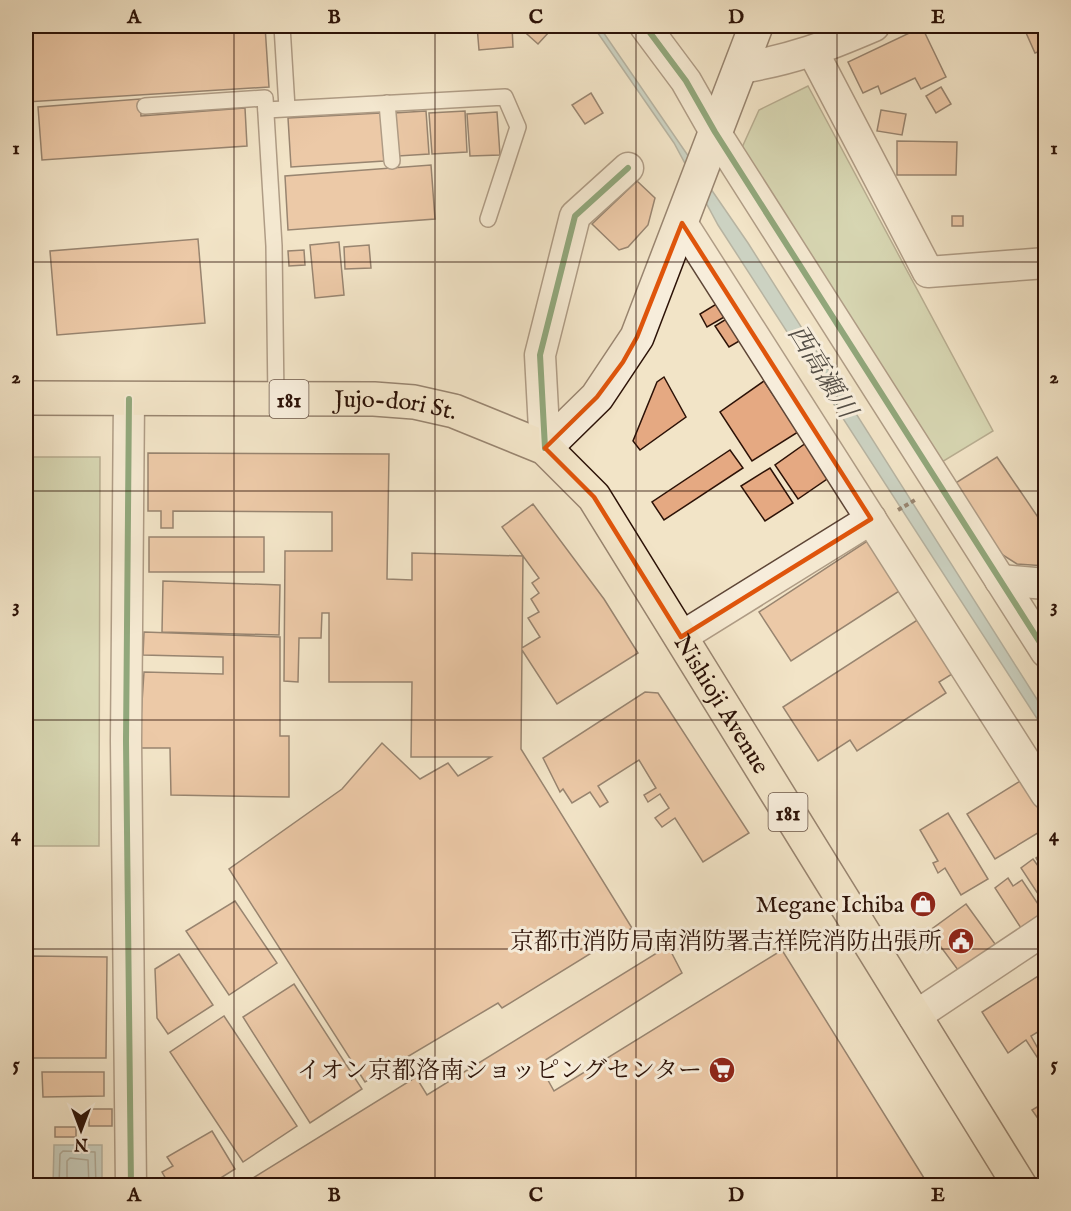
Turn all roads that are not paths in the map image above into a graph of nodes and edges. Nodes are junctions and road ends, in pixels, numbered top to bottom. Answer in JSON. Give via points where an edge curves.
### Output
{"nodes":[{"id":1,"x":282,"y":26,"type":"edge"},
{"id":2,"x":645,"y":26,"type":"edge"},
{"id":3,"x":756,"y":26,"type":"edge"},
{"id":4,"x":874,"y":26,"type":"edge"},
{"id":5,"x":813,"y":52,"type":"junction"},
{"id":6,"x":741,"y":68,"type":"junction"},
{"id":7,"x":387,"y":103,"type":"junction"},
{"id":8,"x":145,"y":106,"type":"dead end"},
{"id":9,"x":287,"y":108,"type":"junction"},
{"id":10,"x":266,"y":110,"type":"junction"},
{"id":11,"x":713,"y":139,"type":"junction"},
{"id":12,"x":392,"y":162,"type":"dead end"},
{"id":13,"x":628,"y":168,"type":"dead end"},
{"id":14,"x":683,"y":218,"type":"junction"},
{"id":15,"x":488,"y":219,"type":"dead end"},
{"id":16,"x":1046,"y":263,"type":"edge"},
{"id":17,"x":26,"y":398,"type":"edge"},
{"id":18,"x":129,"y":399,"type":"junction"},
{"id":19,"x":276,"y":399,"type":"junction"},
{"id":20,"x":545,"y":448,"type":"junction"},
{"id":21,"x":880,"y":517,"type":"junction"},
{"id":22,"x":1000,"y":580,"type":"junction"},
{"id":23,"x":1046,"y":584,"type":"edge"},
{"id":24,"x":681,"y":637,"type":"junction"},
{"id":25,"x":1046,"y":652,"type":"edge"},
{"id":26,"x":1046,"y":794,"type":"edge"},
{"id":27,"x":1046,"y":929,"type":"edge"},
{"id":28,"x":914,"y":1017,"type":"junction"},
{"id":29,"x":131,"y":1185,"type":"edge"},
{"id":30,"x":1020,"y":1185,"type":"edge"}],
"edges":[{"from":1,"to":9,"type":"lane"},
{"from":2,"to":11,"type":"street","via":[[686,81]]},
{"from":3,"to":6,"type":"street"},
{"from":4,"to":5,"type":"street"},
{"from":5,"to":6,"type":"street","via":[[787,61]]},
{"from":5,"to":16,"type":"street","via":[[928,272]]},
{"from":6,"to":11,"type":"street"},
{"from":7,"to":9,"type":"lane"},
{"from":7,"to":12,"type":"lane"},
{"from":7,"to":15,"type":"lane","via":[[505,97],[518,127]]},
{"from":8,"to":10,"type":"lane","via":[[265,98]]},
{"from":9,"to":10,"type":"lane"},
{"from":10,"to":19,"type":"lane","via":[[274,246]]},
{"from":11,"to":14,"type":"street"},
{"from":11,"to":22,"type":"street"},
{"from":13,"to":20,"type":"street","via":[[575,216],[540,355]]},
{"from":14,"to":20,"type":"street","via":[[637,338],[623,362],[597,397]]},
{"from":14,"to":21,"type":"street"},
{"from":17,"to":18,"type":"main road","name":"Jujo-dori St.","number":"181"},
{"from":18,"to":19,"type":"main road","name":"Jujo-dori St.","number":"181"},
{"from":18,"to":29,"type":"street","via":[[126,741]]},
{"from":19,"to":20,"type":"main road","name":"Jujo-dori St.","number":"181","via":[[414,402],[454,411]]},
{"from":20,"to":24,"type":"main road","name":"Nishioji Avenue","number":"181","via":[[594,497]]},
{"from":21,"to":24,"type":"street"},
{"from":21,"to":26,"type":"street"},
{"from":22,"to":23,"type":"street"},
{"from":22,"to":25,"type":"street"},
{"from":24,"to":28,"type":"main road","name":"Nishioji Avenue","number":"181"},
{"from":27,"to":28,"type":"street"},
{"from":28,"to":30,"type":"main road","name":"Nishioji Avenue","number":"181"}]}
